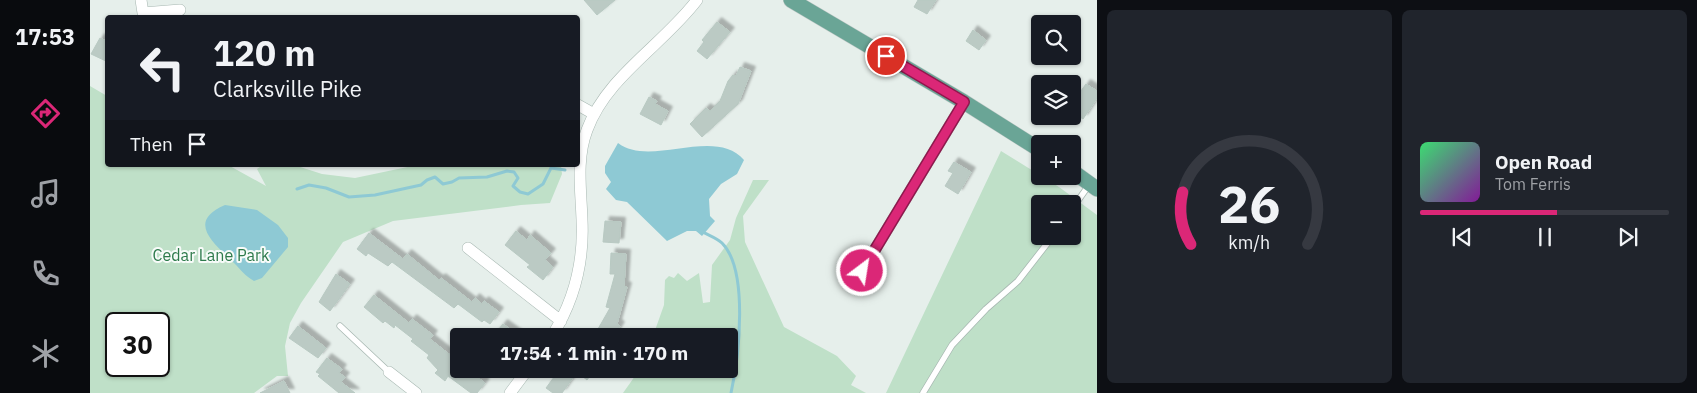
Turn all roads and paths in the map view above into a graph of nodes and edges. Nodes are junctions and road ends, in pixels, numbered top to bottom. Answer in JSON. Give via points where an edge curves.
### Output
{"nodes":[{"id":1,"x":141,"y":0,"type":"edge"},
{"id":2,"x":697,"y":0,"type":"edge"},
{"id":3,"x":791,"y":0,"type":"edge"},
{"id":4,"x":180,"y":9,"type":"edge"},
{"id":5,"x":964,"y":102,"type":"junction"},
{"id":6,"x":580,"y":106,"type":"edge"},
{"id":7,"x":594,"y":114,"type":"junction"},
{"id":8,"x":1031,"y":144,"type":"edge"},
{"id":9,"x":1081,"y":177,"type":"edge"},
{"id":10,"x":1093,"y":186,"type":"edge"},
{"id":11,"x":1081,"y":199,"type":"edge"},
{"id":12,"x":1046,"y":245,"type":"edge"},
{"id":13,"x":468,"y":248,"type":"dead end"},
{"id":14,"x":862,"y":271,"type":"dead end"},
{"id":15,"x":562,"y":321,"type":"junction"},
{"id":16,"x":340,"y":326,"type":"dead end"},
{"id":17,"x":557,"y":328,"type":"edge"},
{"id":18,"x":389,"y":372,"type":"joint"},
{"id":19,"x":521,"y":378,"type":"edge"},
{"id":20,"x":416,"y":393,"type":"edge"},
{"id":21,"x":510,"y":393,"type":"edge"},
{"id":22,"x":923,"y":393,"type":"edge"}],
"edges":[{"from":1,"to":4,"type":"street","via":[[142,13]]},
{"from":2,"to":7,"type":"street","via":[[670,32],[616,83]]},
{"from":3,"to":5,"type":"main road"},
{"from":5,"to":8,"type":"main road"},
{"from":5,"to":14,"type":"street"},
{"from":6,"to":7,"type":"street"},
{"from":7,"to":15,"type":"street","via":[[581,149],[580,265]]},
{"from":9,"to":10,"type":"main road"},
{"from":10,"to":11,"type":"lane"},
{"from":12,"to":22,"type":"lane","via":[[1024,275],[952,344]]},
{"from":13,"to":15,"type":"street"},
{"from":15,"to":17,"type":"street"},
{"from":16,"to":18,"type":"lane"},
{"from":18,"to":20,"type":"street"},
{"from":19,"to":21,"type":"street"}]}
